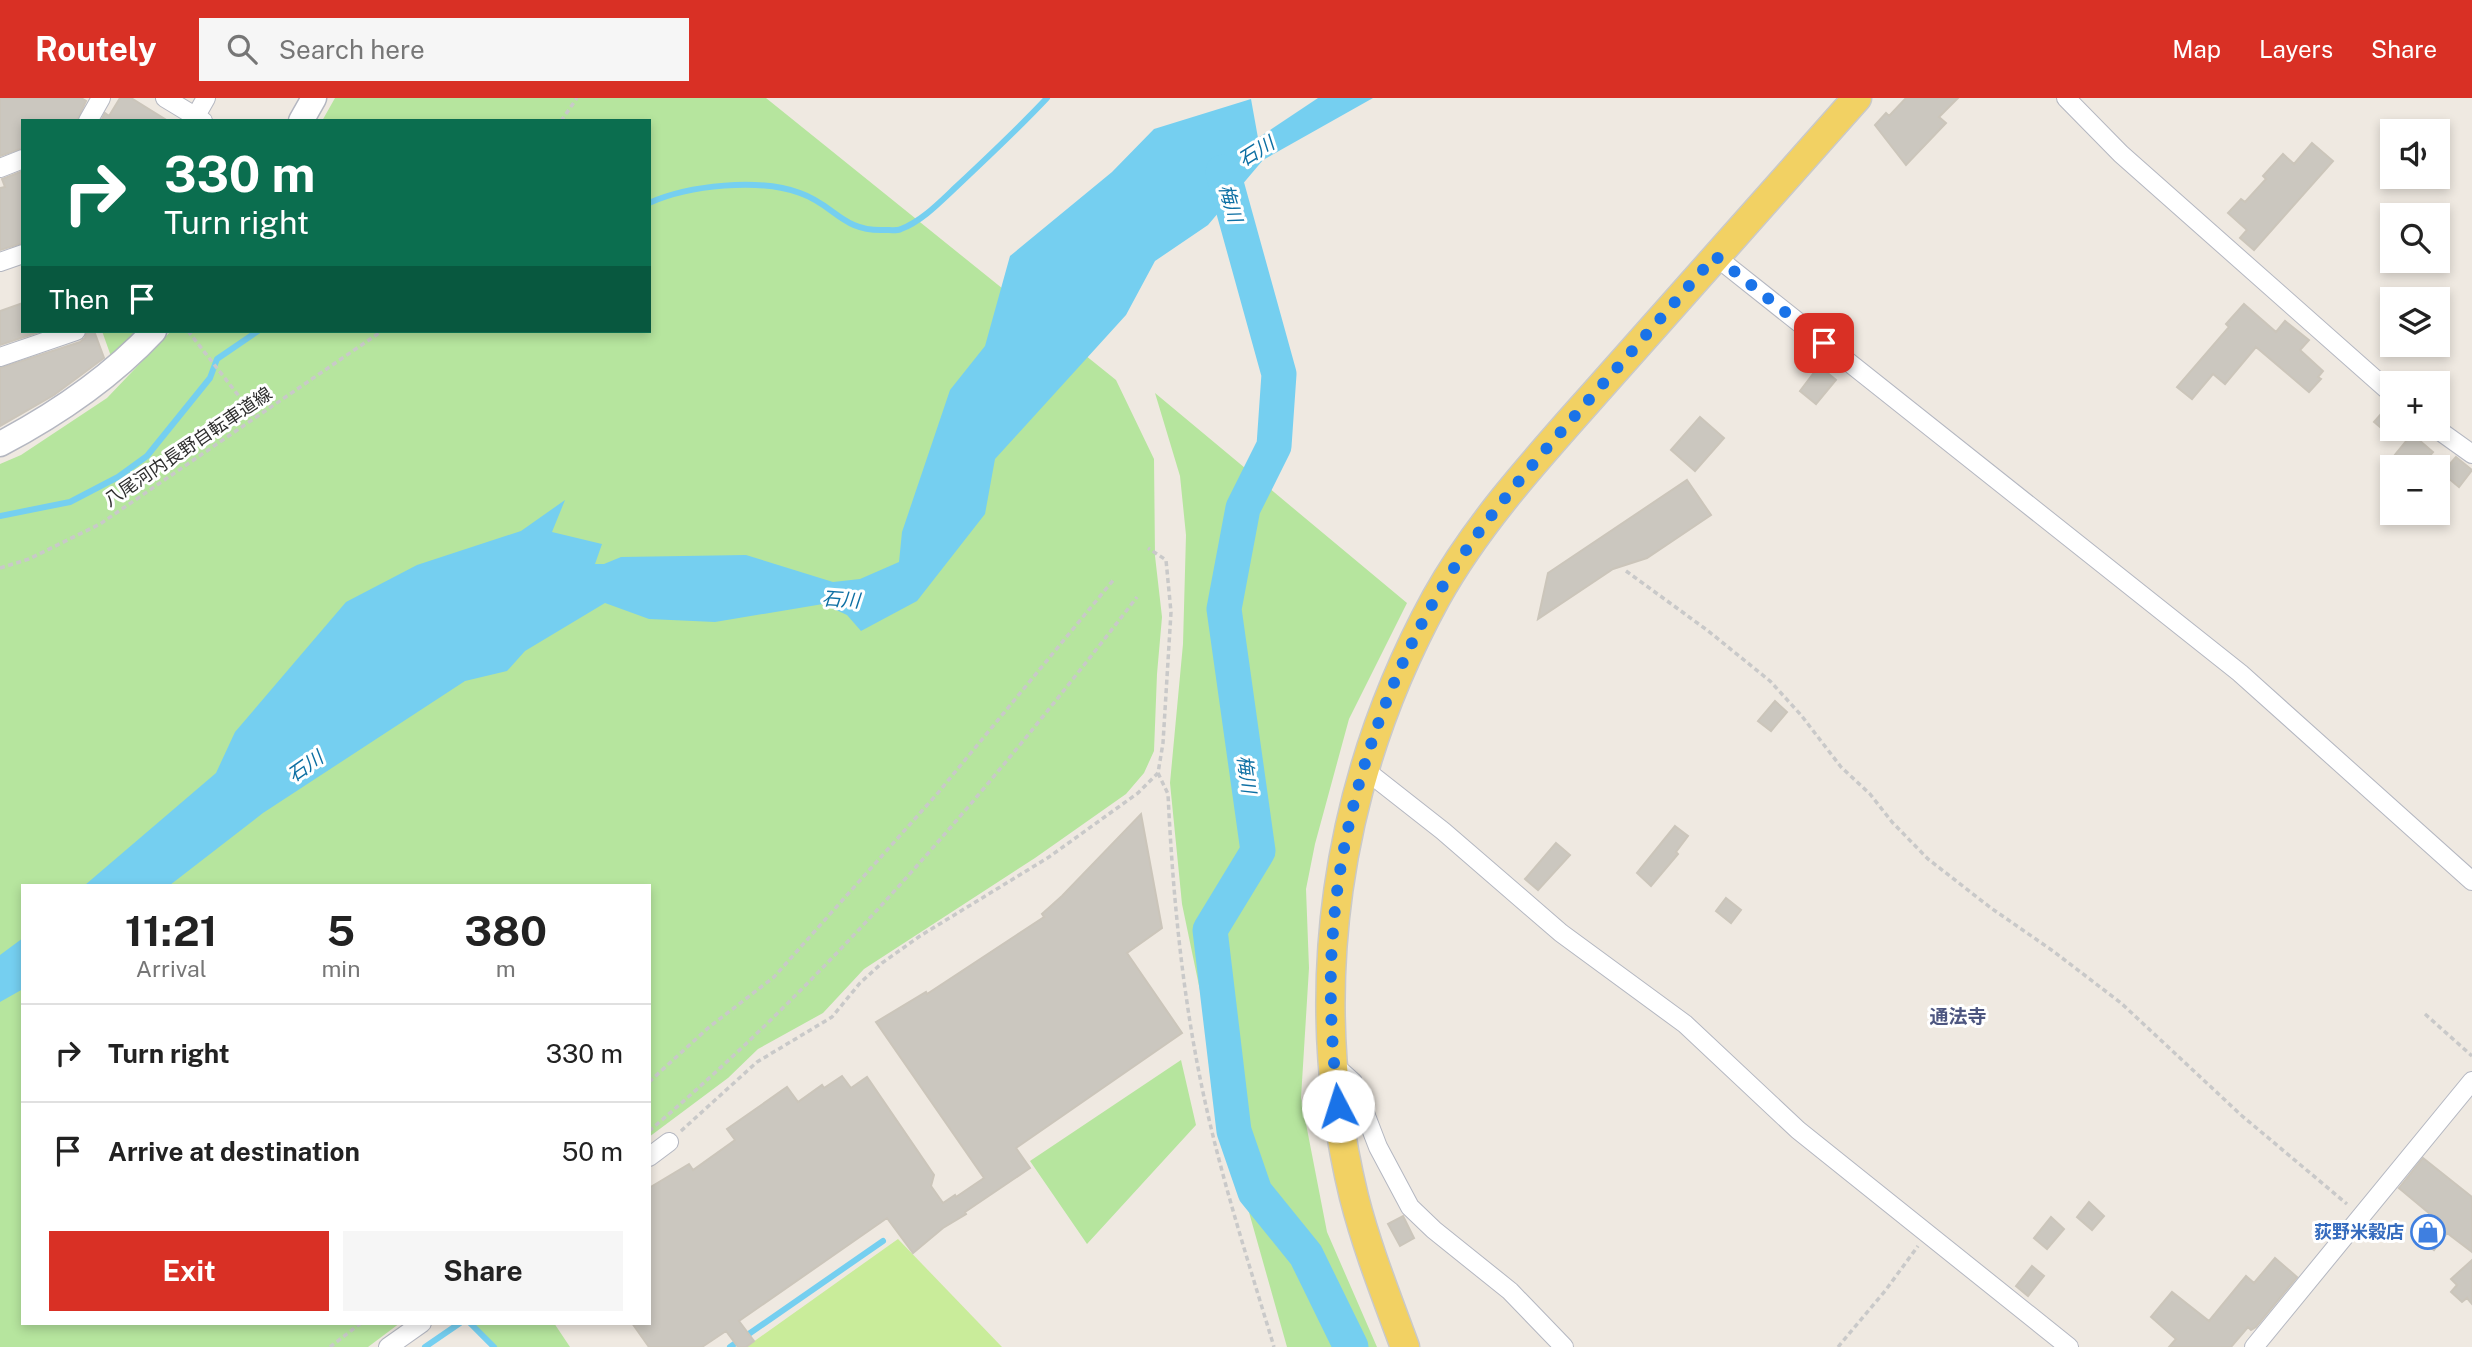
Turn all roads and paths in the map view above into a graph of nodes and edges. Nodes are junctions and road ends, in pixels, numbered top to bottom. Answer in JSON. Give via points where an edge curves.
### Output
{"nodes":[{"id":1,"x":101,"y":98,"type":"edge"},
{"id":2,"x":165,"y":98,"type":"edge"},
{"id":3,"x":206,"y":98,"type":"edge"},
{"id":4,"x":314,"y":98,"type":"edge"},
{"id":5,"x":577,"y":98,"type":"edge"},
{"id":6,"x":1857,"y":98,"type":"edge"},
{"id":7,"x":2066,"y":98,"type":"edge"},
{"id":8,"x":89,"y":119,"type":"edge"},
{"id":9,"x":197,"y":119,"type":"edge"},
{"id":10,"x":302,"y":119,"type":"edge"},
{"id":11,"x":562,"y":119,"type":"edge"},
{"id":12,"x":21,"y":160,"type":"edge"},
{"id":13,"x":0,"y":168,"type":"edge"},
{"id":14,"x":21,"y":255,"type":"edge"},
{"id":15,"x":1715,"y":256,"type":"junction"},
{"id":16,"x":0,"y":262,"type":"edge"},
{"id":17,"x":70,"y":333,"type":"edge"},
{"id":18,"x":152,"y":333,"type":"edge"},
{"id":19,"x":190,"y":333,"type":"edge"},
{"id":20,"x":379,"y":333,"type":"edge"},
{"id":21,"x":0,"y":357,"type":"edge"},
{"id":22,"x":2380,"y":383,"type":"edge"},
{"id":23,"x":256,"y":418,"type":"junction"},
{"id":24,"x":2450,"y":438,"type":"edge"},
{"id":25,"x":0,"y":444,"type":"edge"},
{"id":26,"x":2472,"y":454,"type":"edge"},
{"id":27,"x":1148,"y":548,"type":"dead end"},
{"id":28,"x":0,"y":568,"type":"edge"},
{"id":29,"x":1626,"y":571,"type":"dead end"},
{"id":30,"x":1115,"y":578,"type":"dead end"},
{"id":31,"x":1138,"y":597,"type":"dead end"},
{"id":32,"x":1364,"y":769,"type":"junction"},
{"id":33,"x":1158,"y":773,"type":"junction"},
{"id":34,"x":2472,"y":881,"type":"edge"},
{"id":35,"x":2425,"y":1014,"type":"dead end"},
{"id":36,"x":2472,"y":1056,"type":"edge"},
{"id":37,"x":1334,"y":1065,"type":"junction"},
{"id":38,"x":651,"y":1080,"type":"edge"},
{"id":39,"x":2472,"y":1081,"type":"edge"},
{"id":40,"x":651,"y":1129,"type":"edge"},
{"id":41,"x":669,"y":1142,"type":"joint"},
{"id":42,"x":651,"y":1156,"type":"edge"},
{"id":43,"x":2362,"y":1216,"type":"junction"},
{"id":44,"x":1927,"y":1234,"type":"junction"},
{"id":45,"x":358,"y":1325,"type":"edge"},
{"id":46,"x":419,"y":1325,"type":"edge"},
{"id":47,"x":330,"y":1347,"type":"edge"},
{"id":48,"x":388,"y":1347,"type":"edge"},
{"id":49,"x":1274,"y":1347,"type":"edge"},
{"id":50,"x":1405,"y":1347,"type":"edge"},
{"id":51,"x":1564,"y":1347,"type":"edge"},
{"id":52,"x":1838,"y":1347,"type":"edge"},
{"id":53,"x":2068,"y":1347,"type":"edge"},
{"id":54,"x":2254,"y":1347,"type":"edge"}],
"edges":[{"from":1,"to":8,"type":"street"},
{"from":2,"to":9,"type":"street"},
{"from":3,"to":9,"type":"street"},
{"from":4,"to":10,"type":"street"},
{"from":5,"to":11,"type":"path"},
{"from":6,"to":15,"type":"main road"},
{"from":7,"to":22,"type":"street","via":[[2121,155]]},
{"from":12,"to":13,"type":"street"},
{"from":14,"to":16,"type":"street"},
{"from":15,"to":32,"type":"main road","via":[[1542,453],[1464,554],[1404,663]]},
{"from":15,"to":34,"type":"street","via":[[2240,673]]},
{"from":17,"to":21,"type":"street"},
{"from":18,"to":25,"type":"street","via":[[131,356],[69,405]]},
{"from":19,"to":23,"type":"path"},
{"from":20,"to":23,"type":"path","name":"八尾河内長野自転車道線"},
{"from":23,"to":28,"type":"path","name":"八尾河内長野自転車道線","via":[[100,524]]},
{"from":24,"to":26,"type":"street"},
{"from":27,"to":33,"type":"path","via":[[1166,560],[1171,612]]},
{"from":29,"to":43,"type":"path","via":[[1770,681],[1841,767],[1928,859],[2121,1003],[2241,1115]]},
{"from":30,"to":38,"type":"path","via":[[937,793],[774,977]]},
{"from":31,"to":40,"type":"path","via":[[971,802],[834,957],[705,1084]]},
{"from":32,"to":37,"type":"main road","via":[[1345,845],[1333,930]]},
{"from":32,"to":44,"type":"street","via":[[1561,933],[1685,1024],[1798,1130]]},
{"from":33,"to":41,"type":"path","via":[[1138,793],[1049,857],[882,962],[832,1017],[757,1062]]},
{"from":33,"to":49,"type":"path","via":[[1168,794],[1178,946],[1206,1105]]},
{"from":35,"to":36,"type":"path"},
{"from":37,"to":50,"type":"main road","via":[[1339,1123],[1355,1198]]},
{"from":37,"to":51,"type":"street","via":[[1353,1082],[1378,1147],[1410,1208],[1510,1291]]},
{"from":39,"to":43,"type":"street"},
{"from":41,"to":42,"type":"street"},
{"from":43,"to":54,"type":"street"},
{"from":44,"to":52,"type":"path"},
{"from":44,"to":53,"type":"street"},
{"from":45,"to":47,"type":"path"},
{"from":46,"to":48,"type":"street"}]}
